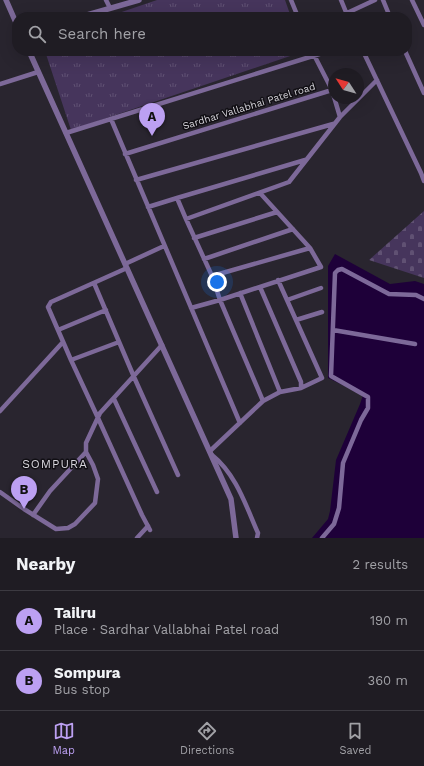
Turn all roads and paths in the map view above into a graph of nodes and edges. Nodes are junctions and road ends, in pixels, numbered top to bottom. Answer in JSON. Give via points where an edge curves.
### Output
{"nodes":[{"id":1,"x":6,"y":0,"type":"edge"},
{"id":2,"x":106,"y":0,"type":"edge"},
{"id":3,"x":139,"y":0,"type":"edge"},
{"id":4,"x":291,"y":0,"type":"edge"},
{"id":5,"x":341,"y":0,"type":"edge"},
{"id":6,"x":375,"y":0,"type":"edge"},
{"id":7,"x":383,"y":0,"type":"edge"},
{"id":8,"x":412,"y":0,"type":"edge"},
{"id":9,"x":110,"y":8,"type":"junction"},
{"id":10,"x":97,"y":12,"type":"edge"},
{"id":11,"x":296,"y":12,"type":"edge"},
{"id":12,"x":347,"y":12,"type":"edge"},
{"id":13,"x":353,"y":12,"type":"edge"},
{"id":14,"x":388,"y":12,"type":"edge"},
{"id":15,"x":12,"y":14,"type":"edge"},
{"id":16,"x":424,"y":25,"type":"edge"},
{"id":17,"x":31,"y":56,"type":"edge"},
{"id":18,"x":304,"y":56,"type":"edge"},
{"id":19,"x":315,"y":56,"type":"edge"},
{"id":20,"x":365,"y":56,"type":"edge"},
{"id":21,"x":407,"y":56,"type":"edge"},
{"id":22,"x":38,"y":72,"type":"junction"},
{"id":23,"x":377,"y":80,"type":"junction"},
{"id":24,"x":328,"y":82,"type":"edge"},
{"id":25,"x":0,"y":84,"type":"edge"},
{"id":26,"x":328,"y":91,"type":"edge"},
{"id":27,"x":424,"y":93,"type":"edge"},
{"id":28,"x":336,"y":104,"type":"edge"},
{"id":29,"x":340,"y":117,"type":"junction"},
{"id":30,"x":111,"y":119,"type":"junction"},
{"id":31,"x":334,"y":124,"type":"junction"},
{"id":32,"x":66,"y":133,"type":"junction"},
{"id":33,"x":125,"y":154,"type":"junction"},
{"id":34,"x":306,"y":160,"type":"junction"},
{"id":35,"x":423,"y":172,"type":"edge"},
{"id":36,"x":136,"y":180,"type":"junction"},
{"id":37,"x":424,"y":181,"type":"edge"},
{"id":38,"x":260,"y":193,"type":"junction"},
{"id":39,"x":177,"y":198,"type":"junction"},
{"id":40,"x":148,"y":207,"type":"junction"},
{"id":41,"x":277,"y":212,"type":"junction"},
{"id":42,"x":186,"y":219,"type":"junction"},
{"id":43,"x":292,"y":229,"type":"junction"},
{"id":44,"x":194,"y":238,"type":"junction"},
{"id":45,"x":164,"y":246,"type":"junction"},
{"id":46,"x":310,"y":248,"type":"junction"},
{"id":47,"x":204,"y":259,"type":"junction"},
{"id":48,"x":126,"y":266,"type":"junction"},
{"id":49,"x":212,"y":276,"type":"junction"},
{"id":50,"x":278,"y":280,"type":"junction"},
{"id":51,"x":94,"y":283,"type":"junction"},
{"id":52,"x":260,"y":286,"type":"junction"},
{"id":53,"x":321,"y":288,"type":"dead end"},
{"id":54,"x":240,"y":294,"type":"junction"},
{"id":55,"x":424,"y":299,"type":"edge"},
{"id":56,"x":220,"y":300,"type":"junction"},
{"id":57,"x":287,"y":300,"type":"junction"},
{"id":58,"x":191,"y":308,"type":"junction"},
{"id":59,"x":106,"y":310,"type":"junction"},
{"id":60,"x":322,"y":312,"type":"dead end"},
{"id":61,"x":296,"y":320,"type":"junction"},
{"id":62,"x":58,"y":330,"type":"junction"},
{"id":63,"x":333,"y":330,"type":"junction"},
{"id":64,"x":63,"y":342,"type":"junction"},
{"id":65,"x":119,"y":342,"type":"junction"},
{"id":66,"x":415,"y":344,"type":"dead end"},
{"id":67,"x":162,"y":345,"type":"junction"},
{"id":68,"x":71,"y":360,"type":"junction"},
{"id":69,"x":134,"y":377,"type":"junction"},
{"id":70,"x":301,"y":388,"type":"junction"},
{"id":71,"x":280,"y":392,"type":"junction"},
{"id":72,"x":114,"y":399,"type":"junction"},
{"id":73,"x":263,"y":401,"type":"junction"},
{"id":74,"x":0,"y":412,"type":"edge"},
{"id":75,"x":98,"y":418,"type":"junction"},
{"id":76,"x":240,"y":423,"type":"junction"},
{"id":77,"x":86,"y":452,"type":"junction"},
{"id":78,"x":211,"y":453,"type":"junction"},
{"id":79,"x":178,"y":475,"type":"dead end"},
{"id":80,"x":0,"y":492,"type":"edge"},
{"id":81,"x":157,"y":492,"type":"dead end"},
{"id":82,"x":33,"y":515,"type":"junction"},
{"id":83,"x":137,"y":538,"type":"edge"},
{"id":84,"x":236,"y":538,"type":"edge"},
{"id":85,"x":257,"y":538,"type":"edge"},
{"id":86,"x":322,"y":538,"type":"edge"}],
"edges":[{"from":1,"to":15,"type":"street"},
{"from":2,"to":9,"type":"street"},
{"from":3,"to":9,"type":"street"},
{"from":4,"to":11,"type":"street"},
{"from":5,"to":12,"type":"street"},
{"from":6,"to":13,"type":"street"},
{"from":7,"to":14,"type":"street"},
{"from":8,"to":16,"type":"street"},
{"from":9,"to":10,"type":"street"},
{"from":17,"to":22,"type":"street"},
{"from":18,"to":30,"type":"street"},
{"from":19,"to":24,"type":"street"},
{"from":20,"to":23,"type":"street"},
{"from":21,"to":27,"type":"street"},
{"from":22,"to":25,"type":"street"},
{"from":22,"to":32,"type":"street"},
{"from":23,"to":29,"type":"street"},
{"from":23,"to":35,"type":"street"},
{"from":26,"to":33,"type":"street","name":"Sardhar Vallabhai Patel road"},
{"from":28,"to":29,"type":"street"},
{"from":29,"to":31,"type":"street"},
{"from":30,"to":32,"type":"street"},
{"from":30,"to":33,"type":"street"},
{"from":31,"to":34,"type":"street"},
{"from":31,"to":36,"type":"street"},
{"from":32,"to":48,"type":"street"},
{"from":33,"to":36,"type":"street"},
{"from":34,"to":38,"type":"street","via":[[289,182]]},
{"from":34,"to":39,"type":"street"},
{"from":35,"to":37,"type":"street"},
{"from":36,"to":40,"type":"street"},
{"from":38,"to":41,"type":"street"},
{"from":38,"to":42,"type":"street"},
{"from":39,"to":40,"type":"street"},
{"from":39,"to":42,"type":"street"},
{"from":40,"to":45,"type":"street"},
{"from":41,"to":43,"type":"street"},
{"from":41,"to":44,"type":"street"},
{"from":42,"to":44,"type":"street"},
{"from":43,"to":46,"type":"street"},
{"from":43,"to":47,"type":"street"},
{"from":44,"to":47,"type":"street"},
{"from":45,"to":48,"type":"street"},
{"from":45,"to":58,"type":"street"},
{"from":46,"to":49,"type":"street"},
{"from":46,"to":50,"type":"street","via":[[321,267]]},
{"from":47,"to":49,"type":"street"},
{"from":48,"to":51,"type":"street"},
{"from":48,"to":67,"type":"street"},
{"from":49,"to":56,"type":"street"},
{"from":50,"to":52,"type":"street"},
{"from":50,"to":57,"type":"street"},
{"from":51,"to":59,"type":"street"},
{"from":51,"to":62,"type":"street","via":[[51,302],[48,307]]},
{"from":52,"to":54,"type":"street"},
{"from":52,"to":70,"type":"street","via":[[301,382]]},
{"from":53,"to":57,"type":"street"},
{"from":54,"to":56,"type":"street"},
{"from":54,"to":71,"type":"street"},
{"from":55,"to":63,"type":"street","via":[[416,295],[389,294],[342,269],[338,270],[335,273]]},
{"from":56,"to":58,"type":"street"},
{"from":56,"to":73,"type":"street"},
{"from":57,"to":61,"type":"street"},
{"from":58,"to":76,"type":"street"},
{"from":59,"to":62,"type":"street"},
{"from":59,"to":65,"type":"street"},
{"from":60,"to":61,"type":"street"},
{"from":61,"to":70,"type":"street","via":[[322,378]]},
{"from":62,"to":64,"type":"street"},
{"from":63,"to":66,"type":"street"},
{"from":63,"to":86,"type":"street","via":[[330,376],[368,397],[368,408],[343,463],[339,508],[334,524]]},
{"from":64,"to":68,"type":"street"},
{"from":64,"to":74,"type":"street"},
{"from":65,"to":68,"type":"street"},
{"from":65,"to":69,"type":"street"},
{"from":67,"to":69,"type":"street"},
{"from":67,"to":78,"type":"street"},
{"from":68,"to":75,"type":"street"},
{"from":69,"to":72,"type":"street"},
{"from":69,"to":79,"type":"street"},
{"from":70,"to":71,"type":"street"},
{"from":71,"to":73,"type":"street"},
{"from":72,"to":75,"type":"street"},
{"from":72,"to":81,"type":"street"},
{"from":73,"to":76,"type":"street"},
{"from":75,"to":77,"type":"street","via":[[86,443]]},
{"from":75,"to":83,"type":"street","via":[[149,528]]},
{"from":76,"to":78,"type":"street"},
{"from":77,"to":82,"type":"street","via":[[50,491]]},
{"from":77,"to":82,"type":"street","via":[[98,480],[95,503],[68,528],[56,529]]},
{"from":78,"to":84,"type":"street","via":[[231,499]]},
{"from":78,"to":85,"type":"street","via":[[230,474],[236,485],[258,533]]},
{"from":80,"to":82,"type":"street"}]}
